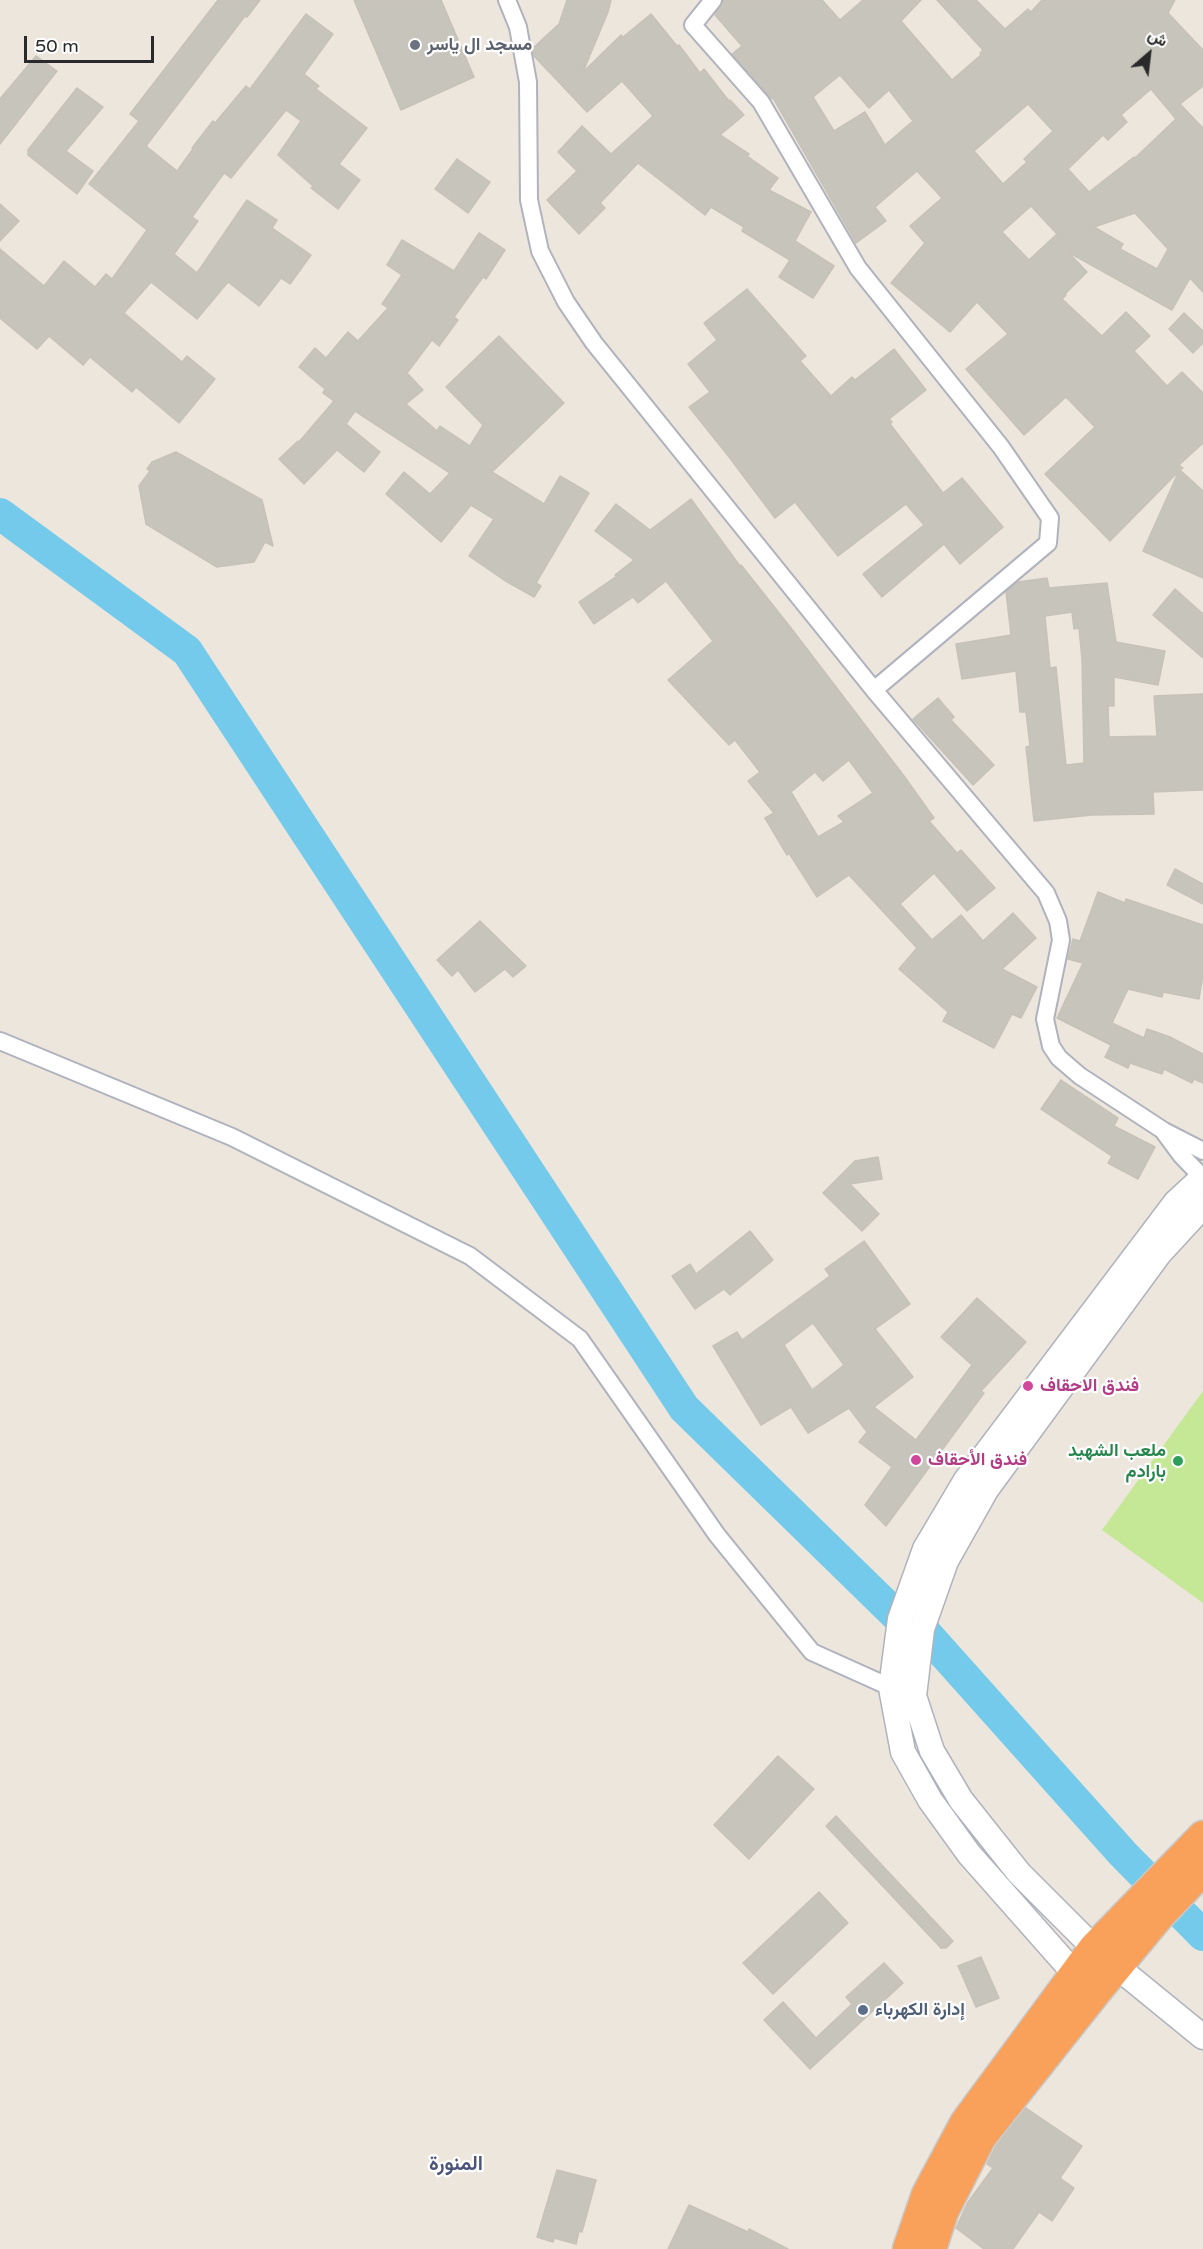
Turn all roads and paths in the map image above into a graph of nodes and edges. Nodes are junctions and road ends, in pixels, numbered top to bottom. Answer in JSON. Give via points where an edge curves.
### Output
{"nodes":[{"id":1,"x":507,"y":0,"type":"edge"},
{"id":2,"x":712,"y":0,"type":"edge"},
{"id":3,"x":874,"y":690,"type":"junction"},
{"id":4,"x":0,"y":1041,"type":"edge"},
{"id":5,"x":1164,"y":1131,"type":"junction"},
{"id":6,"x":1203,"y":1150,"type":"edge"},
{"id":7,"x":1202,"y":1178,"type":"edge"},
{"id":8,"x":1203,"y":1206,"type":"edge"},
{"id":9,"x":1072,"y":1355,"type":"junction"},
{"id":10,"x":891,"y":1688,"type":"junction"},
{"id":11,"x":914,"y":1696,"type":"junction"},
{"id":12,"x":1203,"y":1836,"type":"edge"},
{"id":13,"x":1187,"y":1876,"type":"edge"},
{"id":14,"x":1150,"y":1907,"type":"junction"},
{"id":15,"x":1094,"y":1948,"type":"junction"},
{"id":16,"x":1118,"y":1967,"type":"junction"},
{"id":17,"x":1086,"y":1983,"type":"junction"},
{"id":18,"x":1203,"y":2037,"type":"edge"},
{"id":19,"x":908,"y":2249,"type":"edge"},
{"id":20,"x":931,"y":2249,"type":"edge"}],
"edges":[{"from":1,"to":3,"type":"street","via":[[518,27],[528,82],[529,200],[540,251],[566,302],[594,343]]},
{"from":2,"to":3,"type":"street","via":[[693,25],[761,102],[858,268],[1000,447],[1050,518],[1048,543]]},
{"from":3,"to":5,"type":"street","via":[[1046,893],[1061,940],[1046,1019],[1047,1033],[1059,1058]]},
{"from":4,"to":10,"type":"street","via":[[232,1137],[470,1256],[580,1339],[717,1535],[812,1652]]},
{"from":5,"to":6,"type":"street"},
{"from":5,"to":7,"type":"street"},
{"from":7,"to":9,"type":"street","via":[[1176,1202]]},
{"from":8,"to":9,"type":"street"},
{"from":9,"to":10,"type":"street","via":[[966,1480],[925,1549],[900,1619]]},
{"from":9,"to":11,"type":"street","via":[[946,1561],[922,1629]]},
{"from":10,"to":11,"type":"street"},
{"from":10,"to":17,"type":"street","via":[[903,1752],[930,1800],[969,1854]]},
{"from":11,"to":15,"type":"street","via":[[932,1751],[961,1800],[1019,1873]]},
{"from":12,"to":13,"type":"highway"},
{"from":13,"to":14,"type":"highway"},
{"from":14,"to":15,"type":"highway"},
{"from":14,"to":16,"type":"highway"},
{"from":15,"to":16,"type":"street"},
{"from":15,"to":17,"type":"highway"},
{"from":16,"to":17,"type":"highway"},
{"from":16,"to":18,"type":"street"},
{"from":17,"to":19,"type":"highway","via":[[965,2123],[927,2194]]},
{"from":17,"to":20,"type":"highway","via":[[981,2137],[943,2212]]}]}
